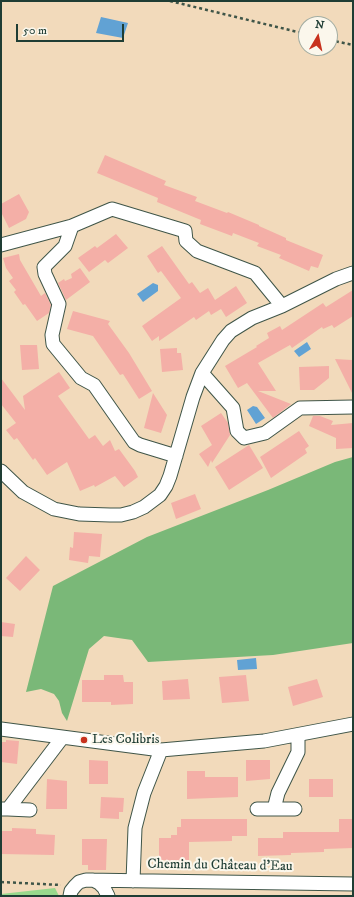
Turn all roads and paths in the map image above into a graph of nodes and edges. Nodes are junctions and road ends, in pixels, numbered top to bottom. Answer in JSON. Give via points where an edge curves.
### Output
{"nodes":[{"id":1,"x":170,"y":1,"type":"edge"},
{"id":2,"x":298,"y":32,"type":"edge"},
{"id":3,"x":338,"y":42,"type":"edge"},
{"id":4,"x":353,"y":45,"type":"edge"},
{"id":5,"x":72,"y":226,"type":"junction"},
{"id":6,"x":1,"y":245,"type":"edge"},
{"id":7,"x":353,"y":273,"type":"edge"},
{"id":8,"x":282,"y":306,"type":"junction"},
{"id":9,"x":202,"y":373,"type":"junction"},
{"id":10,"x":353,"y":407,"type":"edge"},
{"id":11,"x":176,"y":456,"type":"junction"},
{"id":12,"x":1,"y":471,"type":"edge"},
{"id":13,"x":353,"y":724,"type":"edge"},
{"id":14,"x":1,"y":729,"type":"edge"},
{"id":15,"x":298,"y":735,"type":"junction"},
{"id":16,"x":62,"y":738,"type":"junction"},
{"id":17,"x":162,"y":750,"type":"junction"},
{"id":18,"x":4,"y":809,"type":"edge"},
{"id":19,"x":257,"y":809,"type":"dead end"},
{"id":20,"x":274,"y":809,"type":"junction"},
{"id":21,"x":295,"y":809,"type":"dead end"},
{"id":22,"x":30,"y":810,"type":"dead end"},
{"id":23,"x":133,"y":881,"type":"junction"},
{"id":24,"x":1,"y":882,"type":"edge"},
{"id":25,"x":353,"y":884,"type":"edge"},
{"id":26,"x":77,"y":887,"type":"edge"},
{"id":27,"x":108,"y":896,"type":"edge"}],
"edges":[{"from":1,"to":2,"type":"path"},
{"from":3,"to":4,"type":"path"},
{"from":5,"to":6,"type":"street"},
{"from":5,"to":8,"type":"street","via":[[112,210],[184,231],[186,241],[197,251],[255,273]]},
{"from":5,"to":11,"type":"street","via":[[65,246],[44,267],[59,304],[52,335],[53,344],[81,378],[94,385],[134,442]]},
{"from":7,"to":8,"type":"street"},
{"from":8,"to":9,"type":"street","via":[[252,318],[231,331]]},
{"from":9,"to":10,"type":"street","via":[[233,408],[237,431],[244,438],[265,433],[300,408]]},
{"from":9,"to":11,"type":"street"},
{"from":11,"to":12,"type":"street","via":[[166,486],[160,495],[144,507],[121,514],[80,514],[54,509],[23,492]]},
{"from":13,"to":15,"type":"street"},
{"from":14,"to":16,"type":"street"},
{"from":15,"to":17,"type":"street","via":[[264,741]]},
{"from":15,"to":20,"type":"street","via":[[298,752],[278,792]]},
{"from":16,"to":17,"type":"street"},
{"from":16,"to":18,"type":"street"},
{"from":17,"to":23,"type":"street","via":[[144,793],[135,828]]},
{"from":18,"to":22,"type":"street"},
{"from":19,"to":20,"type":"street"},
{"from":20,"to":21,"type":"street"},
{"from":23,"to":25,"type":"street","name":"Chemin du Château d'Eau"},
{"from":23,"to":26,"type":"street","name":"Chemin du Château d'Eau"},
{"from":24,"to":26,"type":"path"},
{"from":26,"to":27,"type":"street","via":[[93,880],[104,888]]}]}
